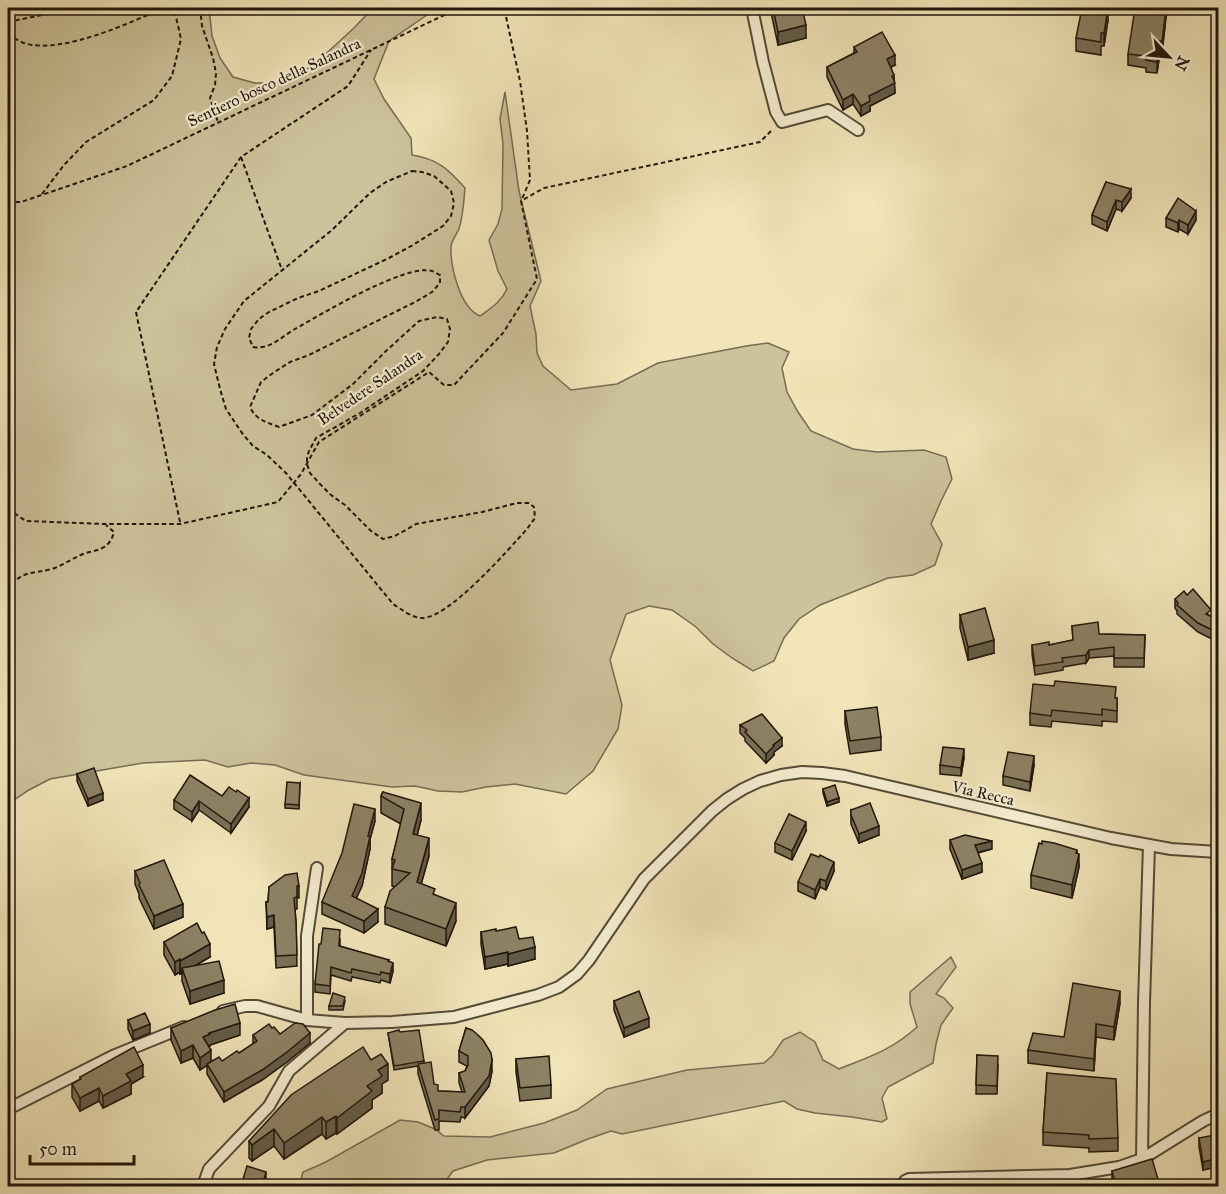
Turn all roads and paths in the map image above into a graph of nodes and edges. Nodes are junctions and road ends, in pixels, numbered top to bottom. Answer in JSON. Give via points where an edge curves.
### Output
{"nodes":[{"id":1,"x":10,"y":8,"type":"edge"},
{"id":2,"x":76,"y":8,"type":"edge"},
{"id":3,"x":163,"y":8,"type":"edge"},
{"id":4,"x":174,"y":8,"type":"edge"},
{"id":5,"x":200,"y":8,"type":"edge"},
{"id":6,"x":469,"y":8,"type":"edge"},
{"id":7,"x":496,"y":8,"type":"edge"},
{"id":8,"x":752,"y":8,"type":"edge"},
{"id":9,"x":8,"y":11,"type":"edge"},
{"id":10,"x":8,"y":22,"type":"edge"},
{"id":11,"x":8,"y":34,"type":"edge"},
{"id":12,"x":371,"y":50,"type":"junction"},
{"id":13,"x":218,"y":122,"type":"junction"},
{"id":14,"x":782,"y":122,"type":"junction"},
{"id":15,"x":858,"y":130,"type":"dead end"},
{"id":16,"x":242,"y":157,"type":"junction"},
{"id":17,"x":40,"y":196,"type":"junction"},
{"id":18,"x":522,"y":201,"type":"junction"},
{"id":19,"x":9,"y":202,"type":"edge"},
{"id":20,"x":8,"y":209,"type":"edge"},
{"id":21,"x":282,"y":270,"type":"junction"},
{"id":22,"x":307,"y":464,"type":"junction"},
{"id":23,"x":294,"y":483,"type":"junction"},
{"id":24,"x":8,"y":509,"type":"edge"},
{"id":25,"x":104,"y":524,"type":"junction"},
{"id":26,"x":180,"y":524,"type":"junction"},
{"id":27,"x":8,"y":591,"type":"edge"},
{"id":28,"x":1149,"y":845,"type":"junction"},
{"id":29,"x":1218,"y":852,"type":"edge"},
{"id":30,"x":317,"y":868,"type":"dead end"},
{"id":31,"x":209,"y":1016,"type":"edge"},
{"id":32,"x":307,"y":1020,"type":"junction"},
{"id":33,"x":345,"y":1023,"type":"junction"},
{"id":34,"x":190,"y":1024,"type":"edge"},
{"id":35,"x":8,"y":1109,"type":"edge"},
{"id":36,"x":1218,"y":1114,"type":"edge"},
{"id":37,"x":1142,"y":1159,"type":"junction"},
{"id":38,"x":203,"y":1186,"type":"edge"},
{"id":39,"x":902,"y":1186,"type":"edge"}],
"edges":[{"from":1,"to":9,"type":"path"},
{"from":2,"to":10,"type":"path"},
{"from":3,"to":11,"type":"path","via":[[100,35],[46,46],[25,43]]},
{"from":4,"to":17,"type":"path","via":[[182,39],[172,76],[154,100],[86,142]]},
{"from":5,"to":13,"type":"path","via":[[216,73],[210,98]]},
{"from":6,"to":12,"type":"path","name":"Sentiero bosco della Salandra","via":[[457,9]]},
{"from":7,"to":18,"type":"path","via":[[505,12],[527,131],[530,180]]},
{"from":8,"to":14,"type":"street","via":[[776,112]]},
{"from":12,"to":13,"type":"path","name":"Sentiero bosco della Salandra"},
{"from":12,"to":16,"type":"path","via":[[348,86]]},
{"from":13,"to":17,"type":"path","name":"Sentiero bosco della Salandra","via":[[127,165]]},
{"from":14,"to":15,"type":"street","via":[[828,110]]},
{"from":14,"to":18,"type":"path","via":[[760,141],[544,188]]},
{"from":16,"to":21,"type":"path"},
{"from":16,"to":26,"type":"path","via":[[136,312]]},
{"from":17,"to":19,"type":"path","name":"Sentiero bosco della Salandra"},
{"from":18,"to":22,"type":"path","via":[[537,279],[503,333],[454,385],[444,385],[429,372],[319,442]]},
{"from":19,"to":20,"type":"path"},
{"from":21,"to":22,"type":"path","name":"Belvedere Salandra","via":[[370,193],[402,174],[412,171],[434,176],[451,191],[454,203],[443,226],[388,258],[269,312],[251,329],[253,347],[262,348],[401,274],[420,270],[440,275],[440,284],[432,292],[290,362],[261,382],[250,407],[254,415],[279,428],[312,415],[353,384],[419,321],[447,319],[448,342],[423,371],[316,438]]},
{"from":21,"to":23,"type":"path","name":"Belvedere Salandra","via":[[244,301],[225,329],[214,364],[226,409],[242,433]]},
{"from":22,"to":23,"type":"path"},
{"from":22,"to":23,"type":"path","name":"Belvedere Salandra","via":[[310,473],[331,495],[383,539],[416,524],[518,503],[534,507],[535,518],[457,601],[434,616],[422,618],[393,604]]},
{"from":23,"to":26,"type":"path","via":[[278,502]]},
{"from":24,"to":25,"type":"path","via":[[26,521]]},
{"from":25,"to":26,"type":"path"},
{"from":25,"to":27,"type":"path","via":[[114,532],[112,540],[100,550],[52,569],[28,573]]},
{"from":28,"to":29,"type":"street","name":"Via Recca"},
{"from":28,"to":33,"type":"street","name":"Via Recca","via":[[833,774],[781,775],[743,789],[712,812],[644,879],[589,960],[559,987],[454,1017]]},
{"from":28,"to":37,"type":"street"},
{"from":30,"to":32,"type":"street","via":[[308,920]]},
{"from":31,"to":32,"type":"street","name":"Via Recca","via":[[227,1009],[257,1006]]},
{"from":32,"to":33,"type":"street","name":"Via Recca"},
{"from":33,"to":38,"type":"street","via":[[289,1071],[268,1106],[209,1169]]},
{"from":34,"to":35,"type":"street","via":[[113,1056]]},
{"from":36,"to":37,"type":"street"},
{"from":37,"to":39,"type":"street","via":[[1070,1175],[918,1178],[909,1179]]}]}
